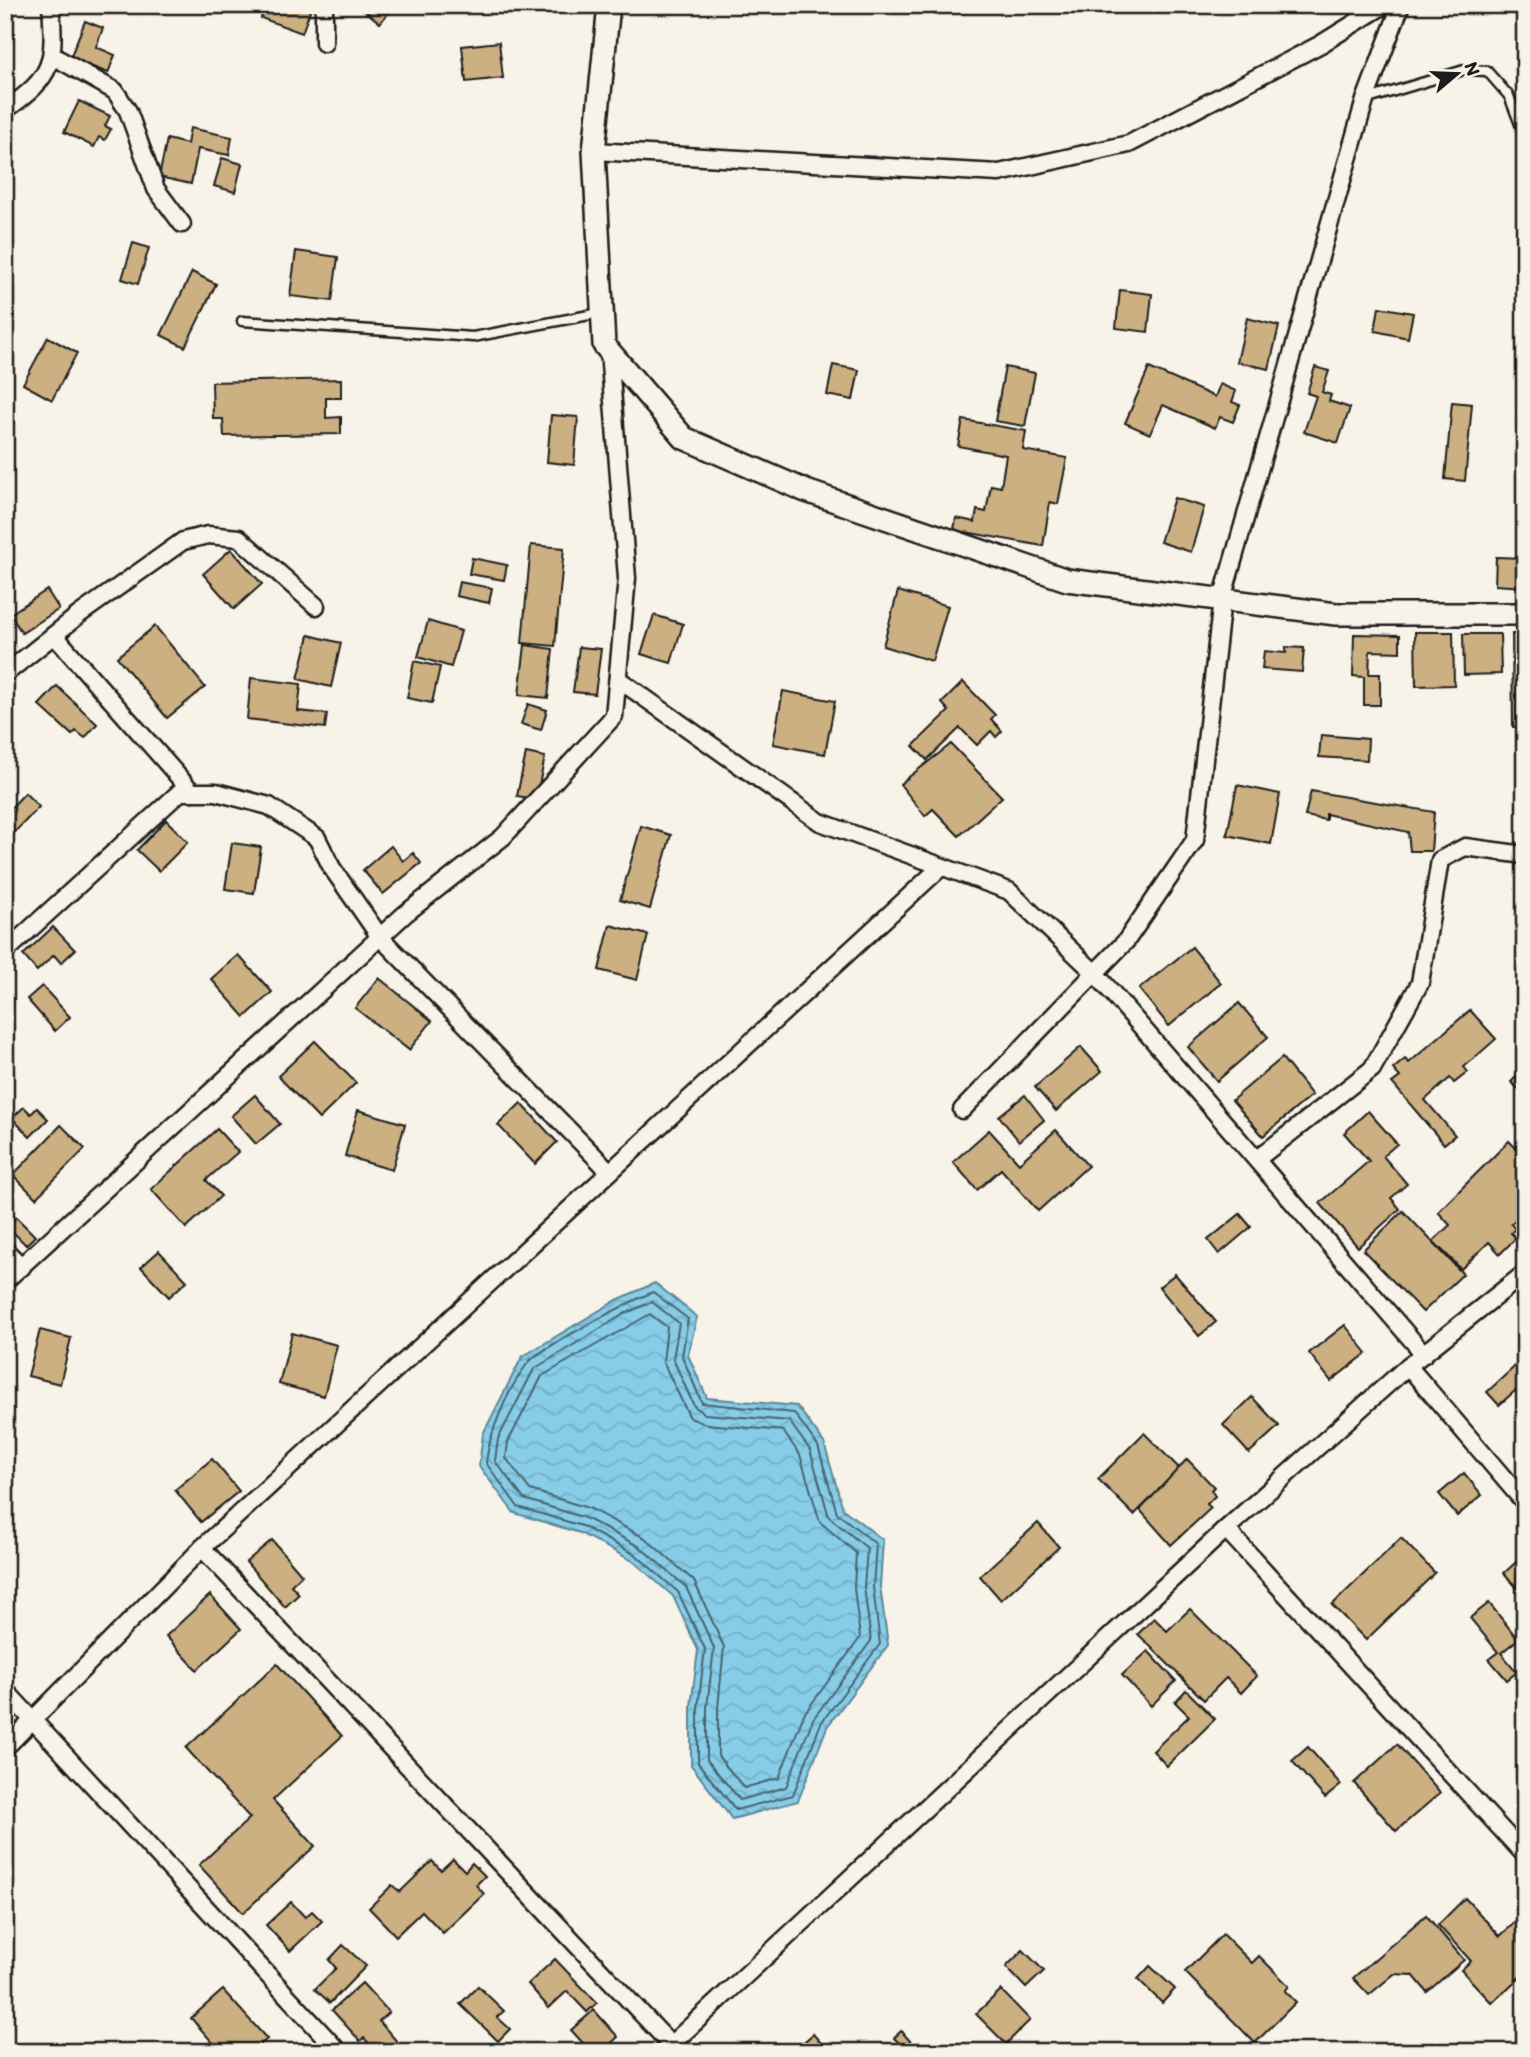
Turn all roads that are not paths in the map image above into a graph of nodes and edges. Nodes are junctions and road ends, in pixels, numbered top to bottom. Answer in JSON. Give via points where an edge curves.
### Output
{"nodes":[{"id":1,"x":51,"y":5,"type":"edge"},
{"id":2,"x":324,"y":5,"type":"edge"},
{"id":3,"x":609,"y":5,"type":"edge"},
{"id":4,"x":1384,"y":5,"type":"edge"},
{"id":5,"x":1401,"y":5,"type":"edge"},
{"id":6,"x":324,"y":43,"type":"dead end"},
{"id":7,"x":53,"y":56,"type":"junction"},
{"id":8,"x":1365,"y":100,"type":"junction"},
{"id":9,"x":5,"y":110,"type":"edge"},
{"id":10,"x":1525,"y":137,"type":"edge"},
{"id":11,"x":594,"y":151,"type":"junction"},
{"id":12,"x":182,"y":224,"type":"dead end"},
{"id":13,"x":602,"y":312,"type":"junction"},
{"id":14,"x":242,"y":321,"type":"dead end"},
{"id":15,"x":609,"y":351,"type":"junction"},
{"id":16,"x":1222,"y":599,"type":"junction"},
{"id":17,"x":316,"y":606,"type":"dead end"},
{"id":18,"x":1525,"y":614,"type":"edge"},
{"id":19,"x":54,"y":635,"type":"junction"},
{"id":20,"x":5,"y":674,"type":"edge"},
{"id":21,"x":618,"y":679,"type":"junction"},
{"id":22,"x":192,"y":792,"type":"junction"},
{"id":23,"x":1525,"y":855,"type":"edge"},
{"id":24,"x":941,"y":867,"type":"junction"},
{"id":25,"x":380,"y":937,"type":"junction"},
{"id":26,"x":5,"y":952,"type":"edge"},
{"id":27,"x":1095,"y":973,"type":"junction"},
{"id":28,"x":962,"y":1110,"type":"dead end"},
{"id":29,"x":1257,"y":1159,"type":"junction"},
{"id":30,"x":610,"y":1171,"type":"junction"},
{"id":31,"x":5,"y":1250,"type":"edge"},
{"id":32,"x":22,"y":1267,"type":"junction"},
{"id":33,"x":1525,"y":1273,"type":"edge"},
{"id":34,"x":5,"y":1281,"type":"edge"},
{"id":35,"x":1424,"y":1353,"type":"junction"},
{"id":36,"x":1408,"y":1366,"type":"junction"},
{"id":37,"x":1525,"y":1503,"type":"edge"},
{"id":38,"x":1226,"y":1529,"type":"junction"},
{"id":39,"x":202,"y":1548,"type":"junction"},
{"id":40,"x":5,"y":1690,"type":"edge"},
{"id":41,"x":33,"y":1721,"type":"junction"},
{"id":42,"x":5,"y":1748,"type":"edge"},
{"id":43,"x":1525,"y":1855,"type":"edge"},
{"id":44,"x":670,"y":2049,"type":"edge"},
{"id":45,"x":339,"y":2052,"type":"edge"}],
"edges":[{"from":1,"to":7,"type":"street"},
{"from":2,"to":6,"type":"street"},
{"from":3,"to":11,"type":"street"},
{"from":4,"to":11,"type":"street","via":[[1321,44],[1129,144],[999,173]]},
{"from":5,"to":8,"type":"street"},
{"from":7,"to":9,"type":"street","via":[[43,78]]},
{"from":7,"to":12,"type":"street","via":[[115,91],[128,111],[156,189]]},
{"from":8,"to":10,"type":"lane","via":[[1464,70],[1488,71],[1509,96]]},
{"from":8,"to":16,"type":"street"},
{"from":11,"to":13,"type":"street"},
{"from":13,"to":14,"type":"lane","via":[[473,337]]},
{"from":13,"to":15,"type":"street","via":[[604,345]]},
{"from":15,"to":16,"type":"street","via":[[684,438],[806,491],[1067,580]]},
{"from":15,"to":21,"type":"street","via":[[627,578]]},
{"from":16,"to":18,"type":"street","via":[[1336,614]]},
{"from":16,"to":27,"type":"street","via":[[1195,840],[1126,941]]},
{"from":17,"to":19,"type":"street","via":[[239,538],[208,534],[183,541]]},
{"from":19,"to":20,"type":"street"},
{"from":19,"to":22,"type":"street"},
{"from":21,"to":24,"type":"street","via":[[820,822]]},
{"from":21,"to":25,"type":"street","via":[[614,716],[503,837]]},
{"from":22,"to":25,"type":"street","via":[[216,792],[269,806],[317,838]]},
{"from":22,"to":26,"type":"street","via":[[180,792]]},
{"from":23,"to":29,"type":"street","via":[[1465,847],[1440,859],[1420,983],[1372,1069]]},
{"from":24,"to":27,"type":"street","via":[[1009,891]]},
{"from":24,"to":30,"type":"street"},
{"from":25,"to":30,"type":"street"},
{"from":25,"to":32,"type":"street"},
{"from":27,"to":28,"type":"street"},
{"from":27,"to":29,"type":"street"},
{"from":29,"to":35,"type":"street"},
{"from":30,"to":39,"type":"street"},
{"from":31,"to":32,"type":"street"},
{"from":32,"to":34,"type":"street"},
{"from":33,"to":35,"type":"street"},
{"from":35,"to":36,"type":"street"},
{"from":36,"to":37,"type":"street"},
{"from":36,"to":38,"type":"street"},
{"from":38,"to":43,"type":"street"},
{"from":38,"to":44,"type":"street"},
{"from":39,"to":41,"type":"street"},
{"from":39,"to":44,"type":"street"},
{"from":40,"to":41,"type":"street"},
{"from":41,"to":42,"type":"street"},
{"from":41,"to":45,"type":"street"}]}
